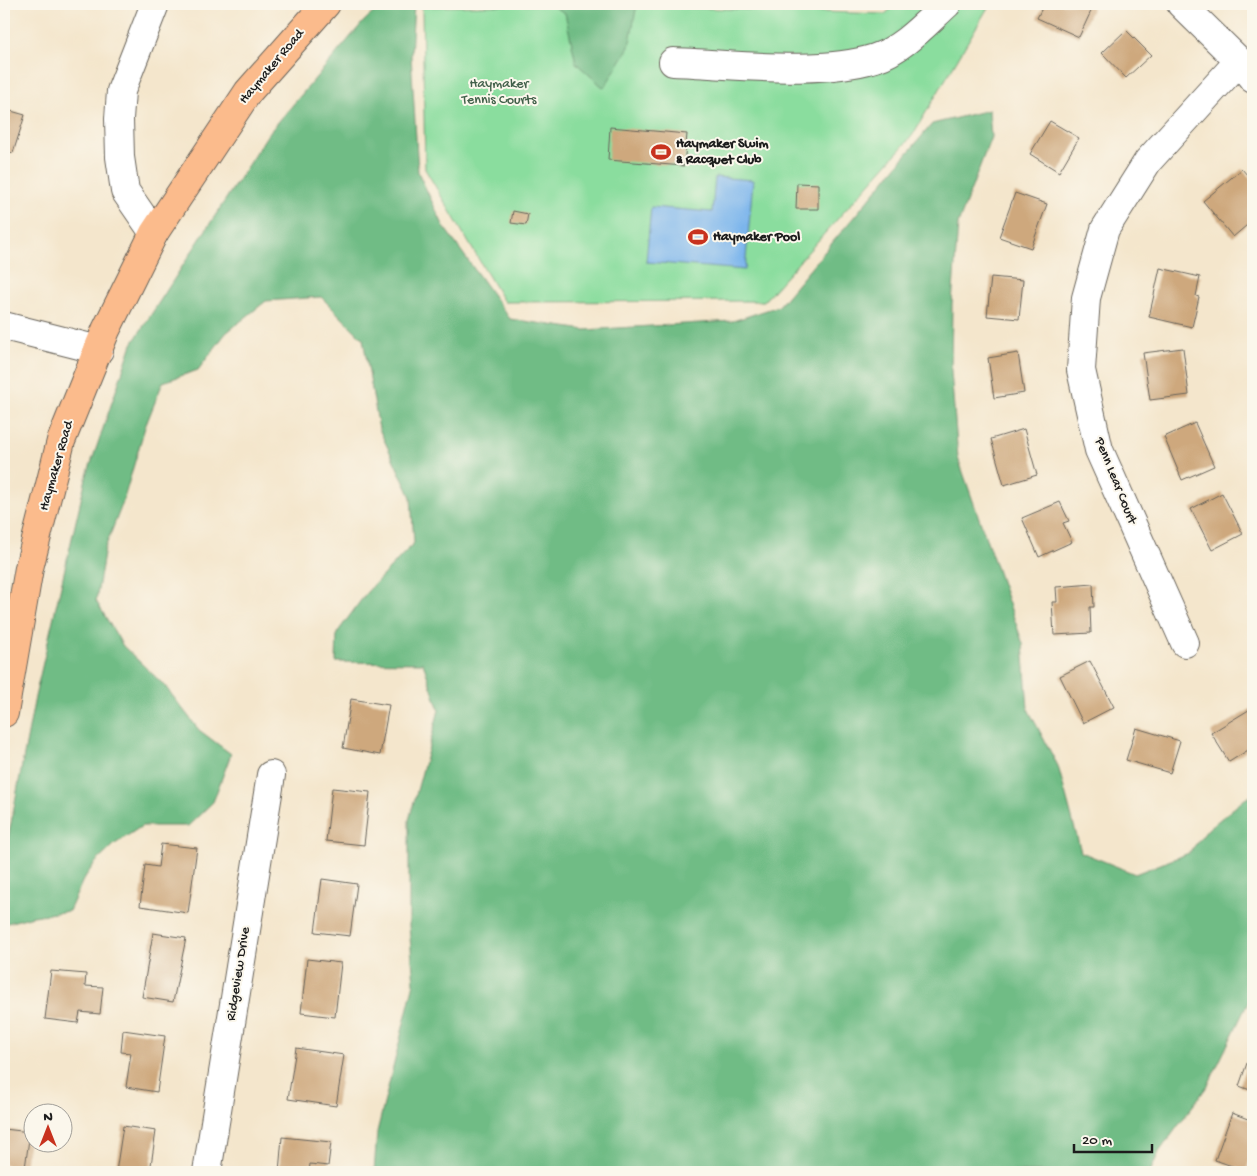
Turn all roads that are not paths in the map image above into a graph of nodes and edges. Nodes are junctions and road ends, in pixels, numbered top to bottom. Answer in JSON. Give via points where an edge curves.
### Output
{"nodes":[{"id":1,"x":155,"y":4,"type":"edge"},
{"id":2,"x":326,"y":4,"type":"edge"},
{"id":3,"x":948,"y":4,"type":"edge"},
{"id":4,"x":1181,"y":4,"type":"edge"},
{"id":5,"x":674,"y":62,"type":"dead end"},
{"id":6,"x":1246,"y":70,"type":"edge"},
{"id":7,"x":154,"y":233,"type":"junction"},
{"id":8,"x":4,"y":326,"type":"edge"},
{"id":9,"x":99,"y":350,"type":"junction"},
{"id":10,"x":1185,"y":643,"type":"dead end"},
{"id":11,"x":4,"y":713,"type":"edge"},
{"id":12,"x":271,"y":775,"type":"dead end"},
{"id":13,"x":208,"y":1172,"type":"edge"}],
"edges":[{"from":1,"to":7,"type":"street","via":[[121,91],[119,119],[125,191]]},
{"from":2,"to":7,"type":"main road","name":"Haymaker Road","via":[[248,92]]},
{"from":3,"to":5,"type":"street","via":[[908,40],[875,58],[820,68]]},
{"from":4,"to":6,"type":"street"},
{"from":6,"to":10,"type":"street","name":"Penn Lear Court","via":[[1148,161],[1106,229],[1086,298],[1081,370],[1099,450]]},
{"from":7,"to":9,"type":"main road","name":"Haymaker Road"},
{"from":8,"to":9,"type":"street"},
{"from":9,"to":11,"type":"main road","name":"Haymaker Road","via":[[61,441],[29,568]]},
{"from":12,"to":13,"type":"street","name":"Ridgeview Drive"}]}
